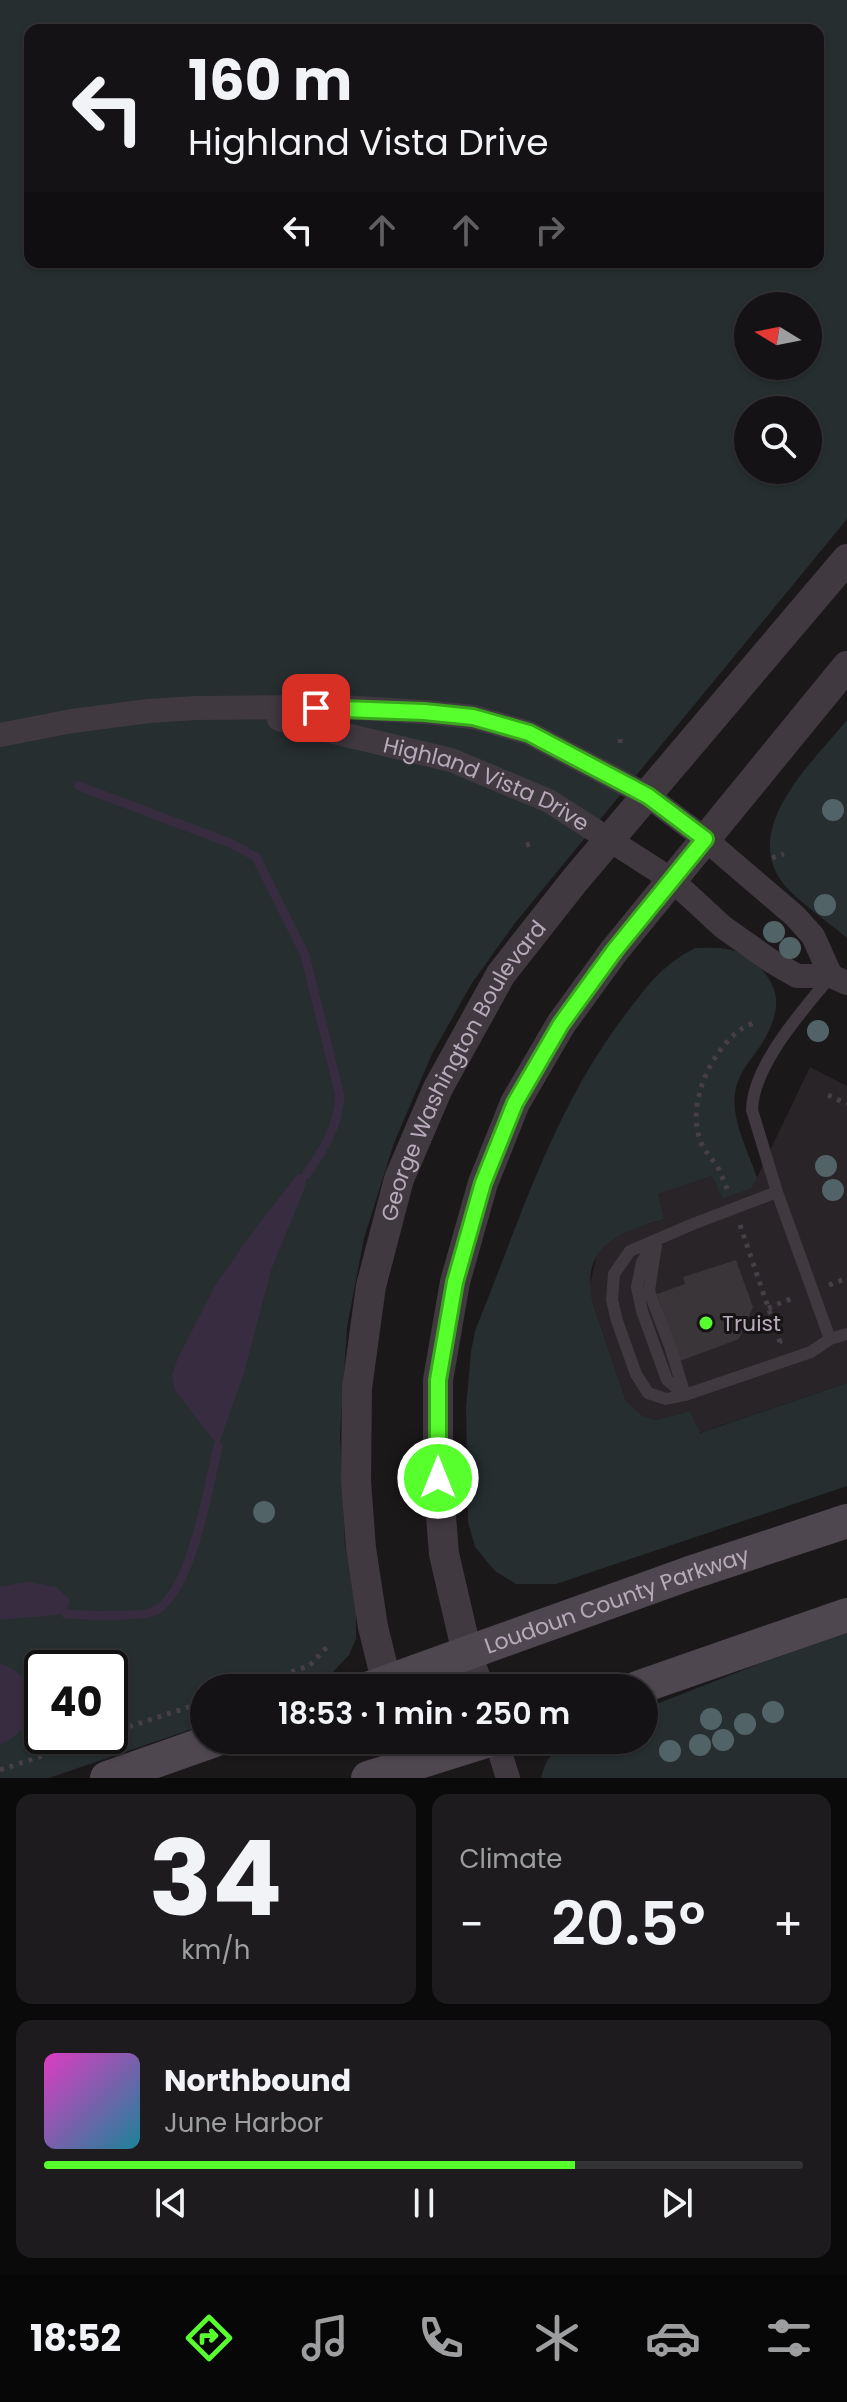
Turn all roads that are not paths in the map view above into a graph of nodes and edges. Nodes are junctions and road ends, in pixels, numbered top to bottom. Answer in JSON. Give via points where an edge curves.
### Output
{"nodes":[{"id":1,"x":847,"y":559,"type":"edge"},
{"id":2,"x":847,"y":666,"type":"edge"},
{"id":3,"x":237,"y":710,"type":"junction"},
{"id":4,"x":0,"y":735,"type":"edge"},
{"id":5,"x":648,"y":796,"type":"junction"},
{"id":6,"x":705,"y":839,"type":"junction"},
{"id":7,"x":610,"y":840,"type":"junction"},
{"id":8,"x":672,"y":880,"type":"junction"},
{"id":9,"x":839,"y":980,"type":"edge"},
{"id":10,"x":777,"y":1192,"type":"junction"},
{"id":11,"x":656,"y":1239,"type":"junction"},
{"id":12,"x":847,"y":1334,"type":"edge"},
{"id":13,"x":830,"y":1339,"type":"junction"},
{"id":14,"x":685,"y":1395,"type":"junction"},
{"id":15,"x":847,"y":1521,"type":"edge"},
{"id":16,"x":847,"y":1615,"type":"edge"},
{"id":17,"x":467,"y":1653,"type":"junction"},
{"id":18,"x":379,"y":1674,"type":"edge"},
{"id":19,"x":412,"y":1674,"type":"edge"},
{"id":20,"x":474,"y":1674,"type":"edge"},
{"id":21,"x":658,"y":1681,"type":"edge"},
{"id":22,"x":190,"y":1749,"type":"edge"},
{"id":23,"x":436,"y":1754,"type":"edge"},
{"id":24,"x":500,"y":1754,"type":"edge"},
{"id":25,"x":410,"y":1761,"type":"edge"},
{"id":26,"x":107,"y":1778,"type":"edge"},
{"id":27,"x":368,"y":1778,"type":"edge"},
{"id":28,"x":508,"y":1778,"type":"edge"}],
"edges":[{"from":1,"to":5,"type":"street","name":"George Washington Boulevard"},
{"from":2,"to":6,"type":"street"},
{"from":3,"to":4,"type":"street","name":"Highland Vista Drive","via":[[149,711]]},
{"from":3,"to":5,"type":"street","name":"Highland Vista Drive","via":[[342,707],[473,717],[529,733]]},
{"from":3,"to":7,"type":"street","name":"Highland Vista Drive","via":[[451,760],[549,801]]},
{"from":5,"to":6,"type":"street","name":"Highland Vista Drive"},
{"from":5,"to":7,"type":"street","name":"George Washington Boulevard"},
{"from":6,"to":8,"type":"street"},
{"from":6,"to":9,"type":"street","name":"Highland Vista Drive","via":[[795,916]]},
{"from":7,"to":8,"type":"street","name":"Highland Vista Drive"},
{"from":7,"to":18,"type":"street","name":"George Washington Boulevard","via":[[501,974],[438,1088],[399,1179],[371,1286],[357,1388],[361,1548]]},
{"from":8,"to":9,"type":"street","name":"Highland Vista Drive","via":[[723,927],[771,961],[797,976]]},
{"from":8,"to":17,"type":"street","via":[[561,1024],[515,1103],[483,1183],[455,1282],[438,1380],[438,1478],[444,1554]]},
{"from":9,"to":10,"type":"lane","via":[[793,1022],[752,1096],[754,1121]]},
{"from":10,"to":11,"type":"lane"},
{"from":10,"to":13,"type":"lane"},
{"from":11,"to":14,"type":"lane","via":[[642,1262],[637,1287],[667,1380]]},
{"from":11,"to":14,"type":"lane","via":[[630,1251],[614,1274],[612,1300],[636,1374],[648,1393],[666,1399]]},
{"from":12,"to":13,"type":"lane"},
{"from":13,"to":14,"type":"lane","via":[[811,1352]]},
{"from":15,"to":17,"type":"main road","name":"Loudoun County Parkway"},
{"from":16,"to":21,"type":"main road"},
{"from":17,"to":19,"type":"main road","name":"Loudoun County Parkway"},
{"from":17,"to":20,"type":"street"},
{"from":22,"to":26,"type":"main road"},
{"from":23,"to":25,"type":"main road"},
{"from":24,"to":28,"type":"street"},
{"from":25,"to":27,"type":"main road"}]}
